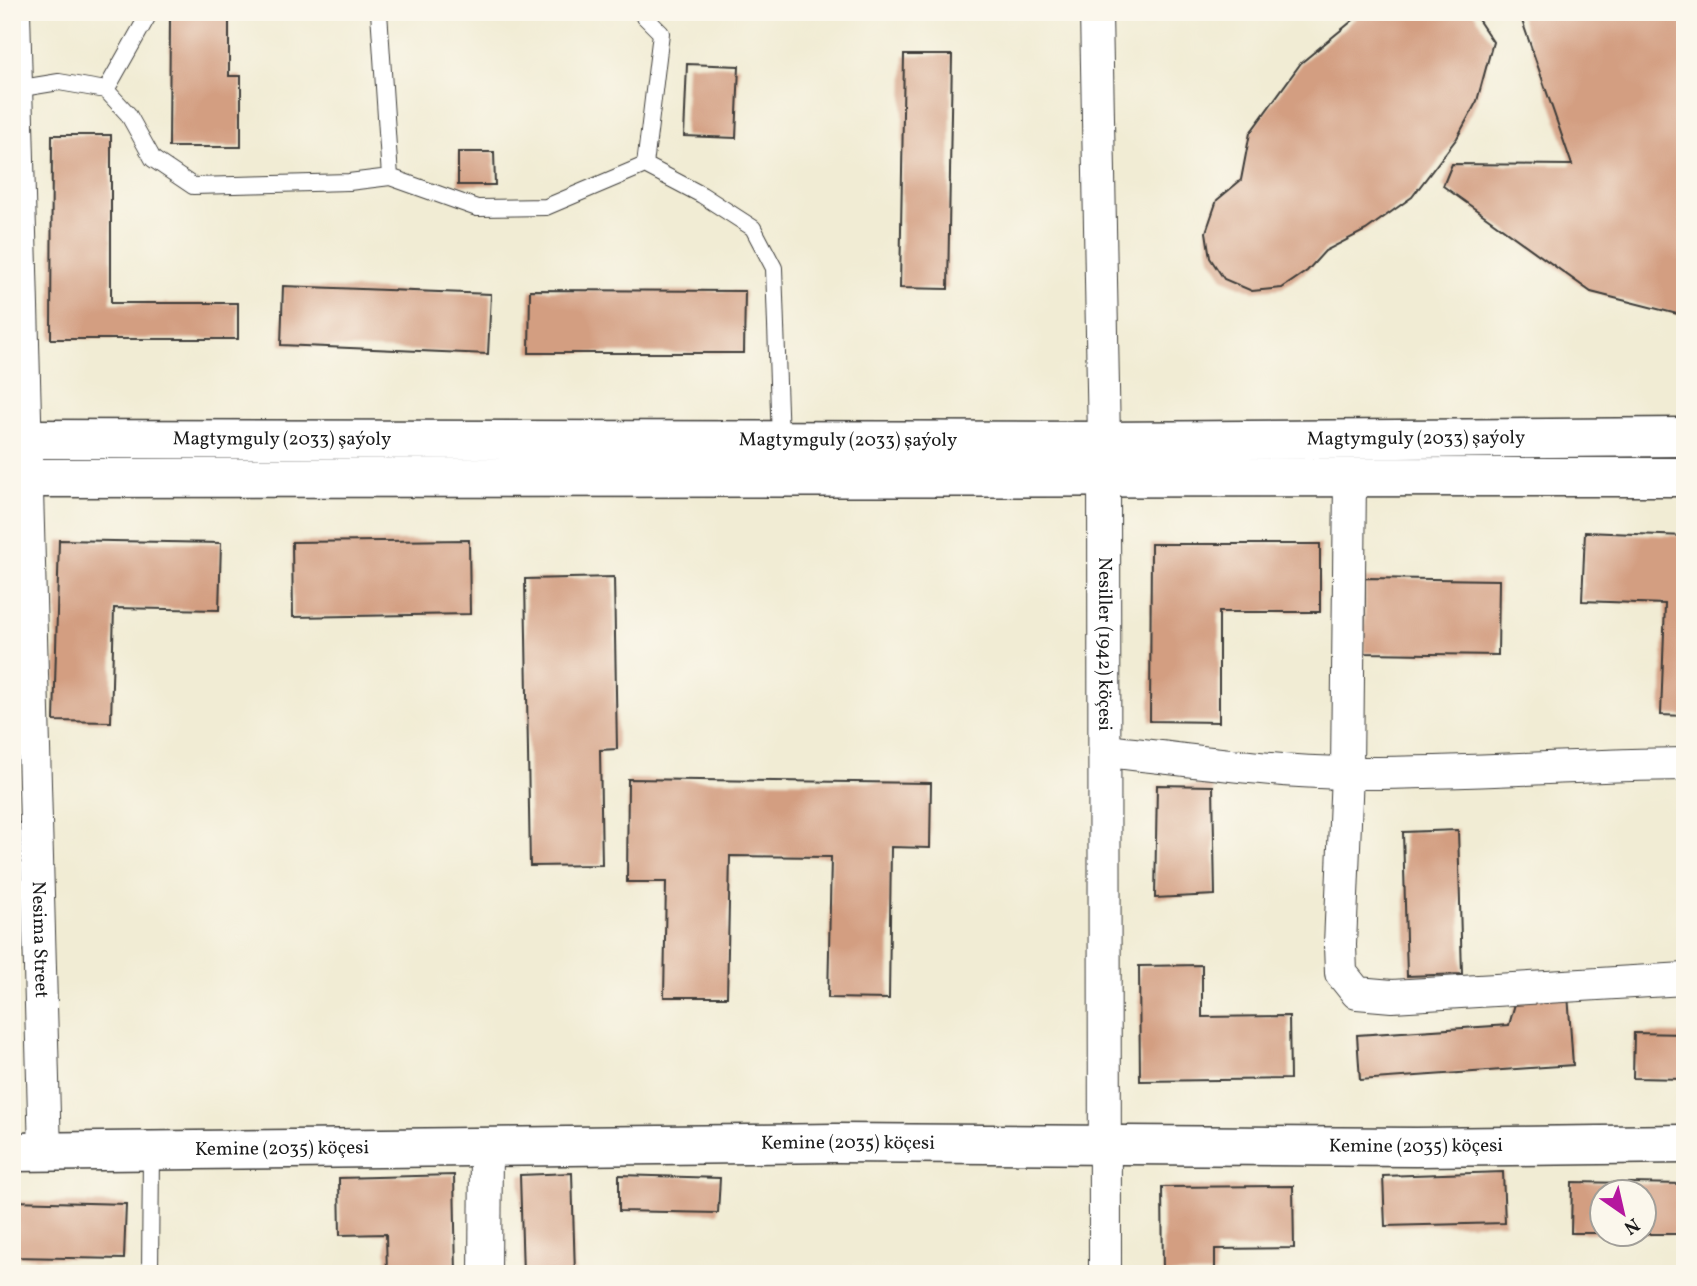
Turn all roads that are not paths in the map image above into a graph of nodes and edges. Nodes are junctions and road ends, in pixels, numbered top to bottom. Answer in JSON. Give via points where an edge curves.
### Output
{"nodes":[{"id":1,"x":14,"y":12,"type":"edge"},
{"id":2,"x":150,"y":12,"type":"edge"},
{"id":3,"x":379,"y":12,"type":"edge"},
{"id":4,"x":640,"y":12,"type":"edge"},
{"id":5,"x":1096,"y":12,"type":"edge"},
{"id":6,"x":16,"y":89,"type":"junction"},
{"id":7,"x":106,"y":90,"type":"junction"},
{"id":8,"x":645,"y":165,"type":"junction"},
{"id":9,"x":390,"y":177,"type":"junction"},
{"id":10,"x":1685,"y":438,"type":"edge"},
{"id":11,"x":19,"y":439,"type":"edge"},
{"id":12,"x":780,"y":440,"type":"junction"},
{"id":13,"x":1104,"y":459,"type":"junction"},
{"id":14,"x":1350,"y":477,"type":"junction"},
{"id":15,"x":1685,"y":477,"type":"edge"},
{"id":16,"x":20,"y":478,"type":"edge"},
{"id":17,"x":1105,"y":751,"type":"junction"},
{"id":18,"x":1685,"y":764,"type":"edge"},
{"id":19,"x":1347,"y":773,"type":"junction"},
{"id":20,"x":1685,"y":979,"type":"edge"},
{"id":21,"x":1105,"y":1143,"type":"junction"},
{"id":22,"x":1685,"y":1144,"type":"edge"},
{"id":23,"x":486,"y":1148,"type":"junction"},
{"id":24,"x":29,"y":1152,"type":"edge"},
{"id":25,"x":151,"y":1152,"type":"junction"},
{"id":26,"x":150,"y":1274,"type":"edge"},
{"id":27,"x":485,"y":1274,"type":"edge"},
{"id":28,"x":1105,"y":1274,"type":"edge"}],
"edges":[{"from":1,"to":6,"type":"street","name":"Nesima Street"},
{"from":2,"to":7,"type":"lane"},
{"from":3,"to":9,"type":"lane"},
{"from":4,"to":8,"type":"lane","via":[[661,33]]},
{"from":5,"to":13,"type":"street","name":"Nesiller (1942) köçesi"},
{"from":6,"to":7,"type":"lane","via":[[59,82]]},
{"from":6,"to":11,"type":"street","name":"Nesima Street"},
{"from":7,"to":9,"type":"lane","via":[[128,114],[153,159],[193,186]]},
{"from":8,"to":9,"type":"lane","via":[[546,207],[477,208]]},
{"from":8,"to":12,"type":"lane","via":[[753,228],[774,268]]},
{"from":10,"to":13,"type":"main road","name":"Magtymguly (2033) şaýoly"},
{"from":11,"to":12,"type":"main road","name":"Magtymguly (2033) şaýoly"},
{"from":11,"to":16,"type":"street","name":"Nesima Street"},
{"from":12,"to":13,"type":"main road","name":"Magtymguly (2033) şaýoly"},
{"from":13,"to":14,"type":"main road","name":"Magtymguly (2033) şaýoly"},
{"from":13,"to":16,"type":"main road","name":"Magtymguly (2033) şaýoly"},
{"from":13,"to":17,"type":"street","name":"Nesiller (1942) köçesi"},
{"from":14,"to":15,"type":"main road","name":"Magtymguly (2033) şaýoly"},
{"from":14,"to":19,"type":"street"},
{"from":16,"to":24,"type":"street","name":"Nesima Street"},
{"from":17,"to":19,"type":"street"},
{"from":17,"to":21,"type":"street","name":"Nesiller (1942) köçesi"},
{"from":18,"to":19,"type":"street"},
{"from":19,"to":20,"type":"street","via":[[1341,973],[1357,993],[1392,996]]},
{"from":21,"to":22,"type":"main road","name":"Kemine (2035) köçesi"},
{"from":21,"to":23,"type":"main road","name":"Kemine (2035) köçesi"},
{"from":21,"to":28,"type":"street","name":"Nesiller (1942) köçesi"},
{"from":23,"to":25,"type":"main road","name":"Kemine (2035) köçesi"},
{"from":23,"to":27,"type":"street"},
{"from":24,"to":25,"type":"main road","name":"Kemine (2035) köçesi"},
{"from":25,"to":26,"type":"lane"}]}
